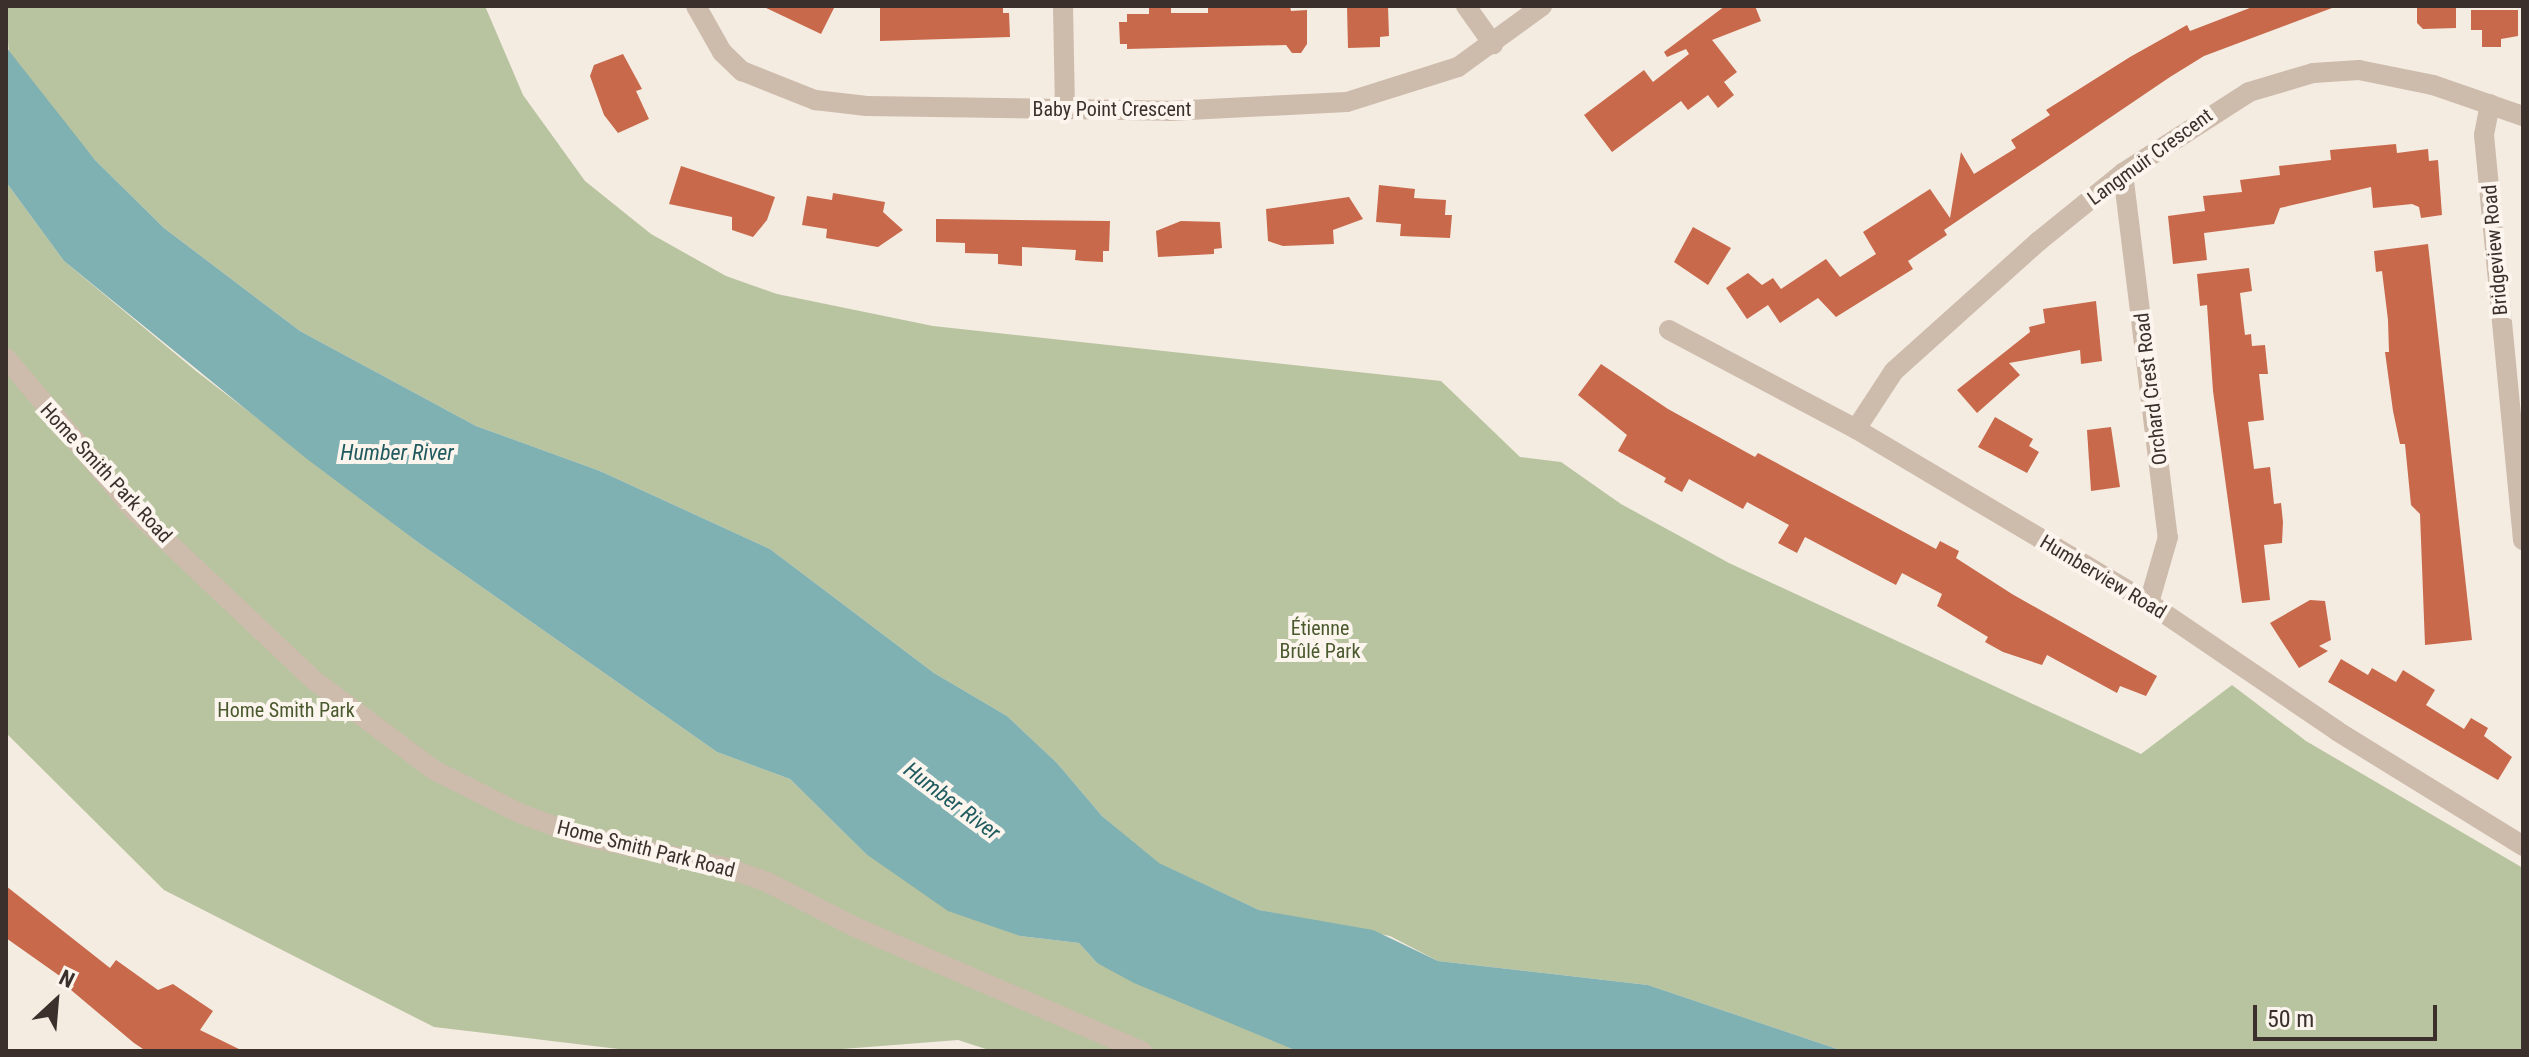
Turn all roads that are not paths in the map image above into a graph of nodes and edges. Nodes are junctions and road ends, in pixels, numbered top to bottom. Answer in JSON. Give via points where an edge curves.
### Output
{"nodes":[{"id":1,"x":696,"y":6,"type":"edge"},
{"id":2,"x":1063,"y":6,"type":"edge"},
{"id":3,"x":1466,"y":6,"type":"edge"},
{"id":4,"x":1542,"y":6,"type":"edge"},
{"id":5,"x":1493,"y":44,"type":"junction"},
{"id":6,"x":2490,"y":104,"type":"junction"},
{"id":7,"x":1065,"y":110,"type":"junction"},
{"id":8,"x":2523,"y":116,"type":"edge"},
{"id":9,"x":2123,"y":173,"type":"junction"},
{"id":10,"x":1669,"y":330,"type":"dead end"},
{"id":11,"x":6,"y":358,"type":"edge"},
{"id":12,"x":1856,"y":429,"type":"junction"},
{"id":13,"x":2523,"y":540,"type":"edge"},
{"id":14,"x":2149,"y":603,"type":"junction"},
{"id":15,"x":2523,"y":846,"type":"edge"},
{"id":16,"x":1142,"y":1051,"type":"edge"}],
"edges":[{"from":1,"to":7,"type":"street","name":"Baby Point Crescent","via":[[722,52],[742,71],[815,100]]},
{"from":2,"to":7,"type":"street"},
{"from":3,"to":5,"type":"street"},
{"from":4,"to":5,"type":"street","name":"Baby Point Crescent"},
{"from":5,"to":7,"type":"street","name":"Baby Point Crescent","via":[[1458,67],[1347,102]]},
{"from":6,"to":8,"type":"street","name":"Langmuir Crescent"},
{"from":6,"to":9,"type":"street","name":"Langmuir Crescent","via":[[2395,76],[2359,70],[2313,73],[2231,101]]},
{"from":6,"to":13,"type":"street","name":"Bridgeview Road","via":[[2484,135]]},
{"from":9,"to":12,"type":"street","name":"Langmuir Crescent","via":[[1894,371]]},
{"from":9,"to":14,"type":"street","name":"Orchard Crest Road","via":[[2168,537]]},
{"from":10,"to":12,"type":"street","name":"Humberview Road"},
{"from":11,"to":16,"type":"street","name":"Home Smith Park Road","via":[[135,511],[315,681],[434,770],[519,813],[578,835],[724,867],[767,882],[855,927]]},
{"from":12,"to":14,"type":"street","name":"Humberview Road"},
{"from":14,"to":15,"type":"street","name":"Humberview Road","via":[[2337,731]]}]}
